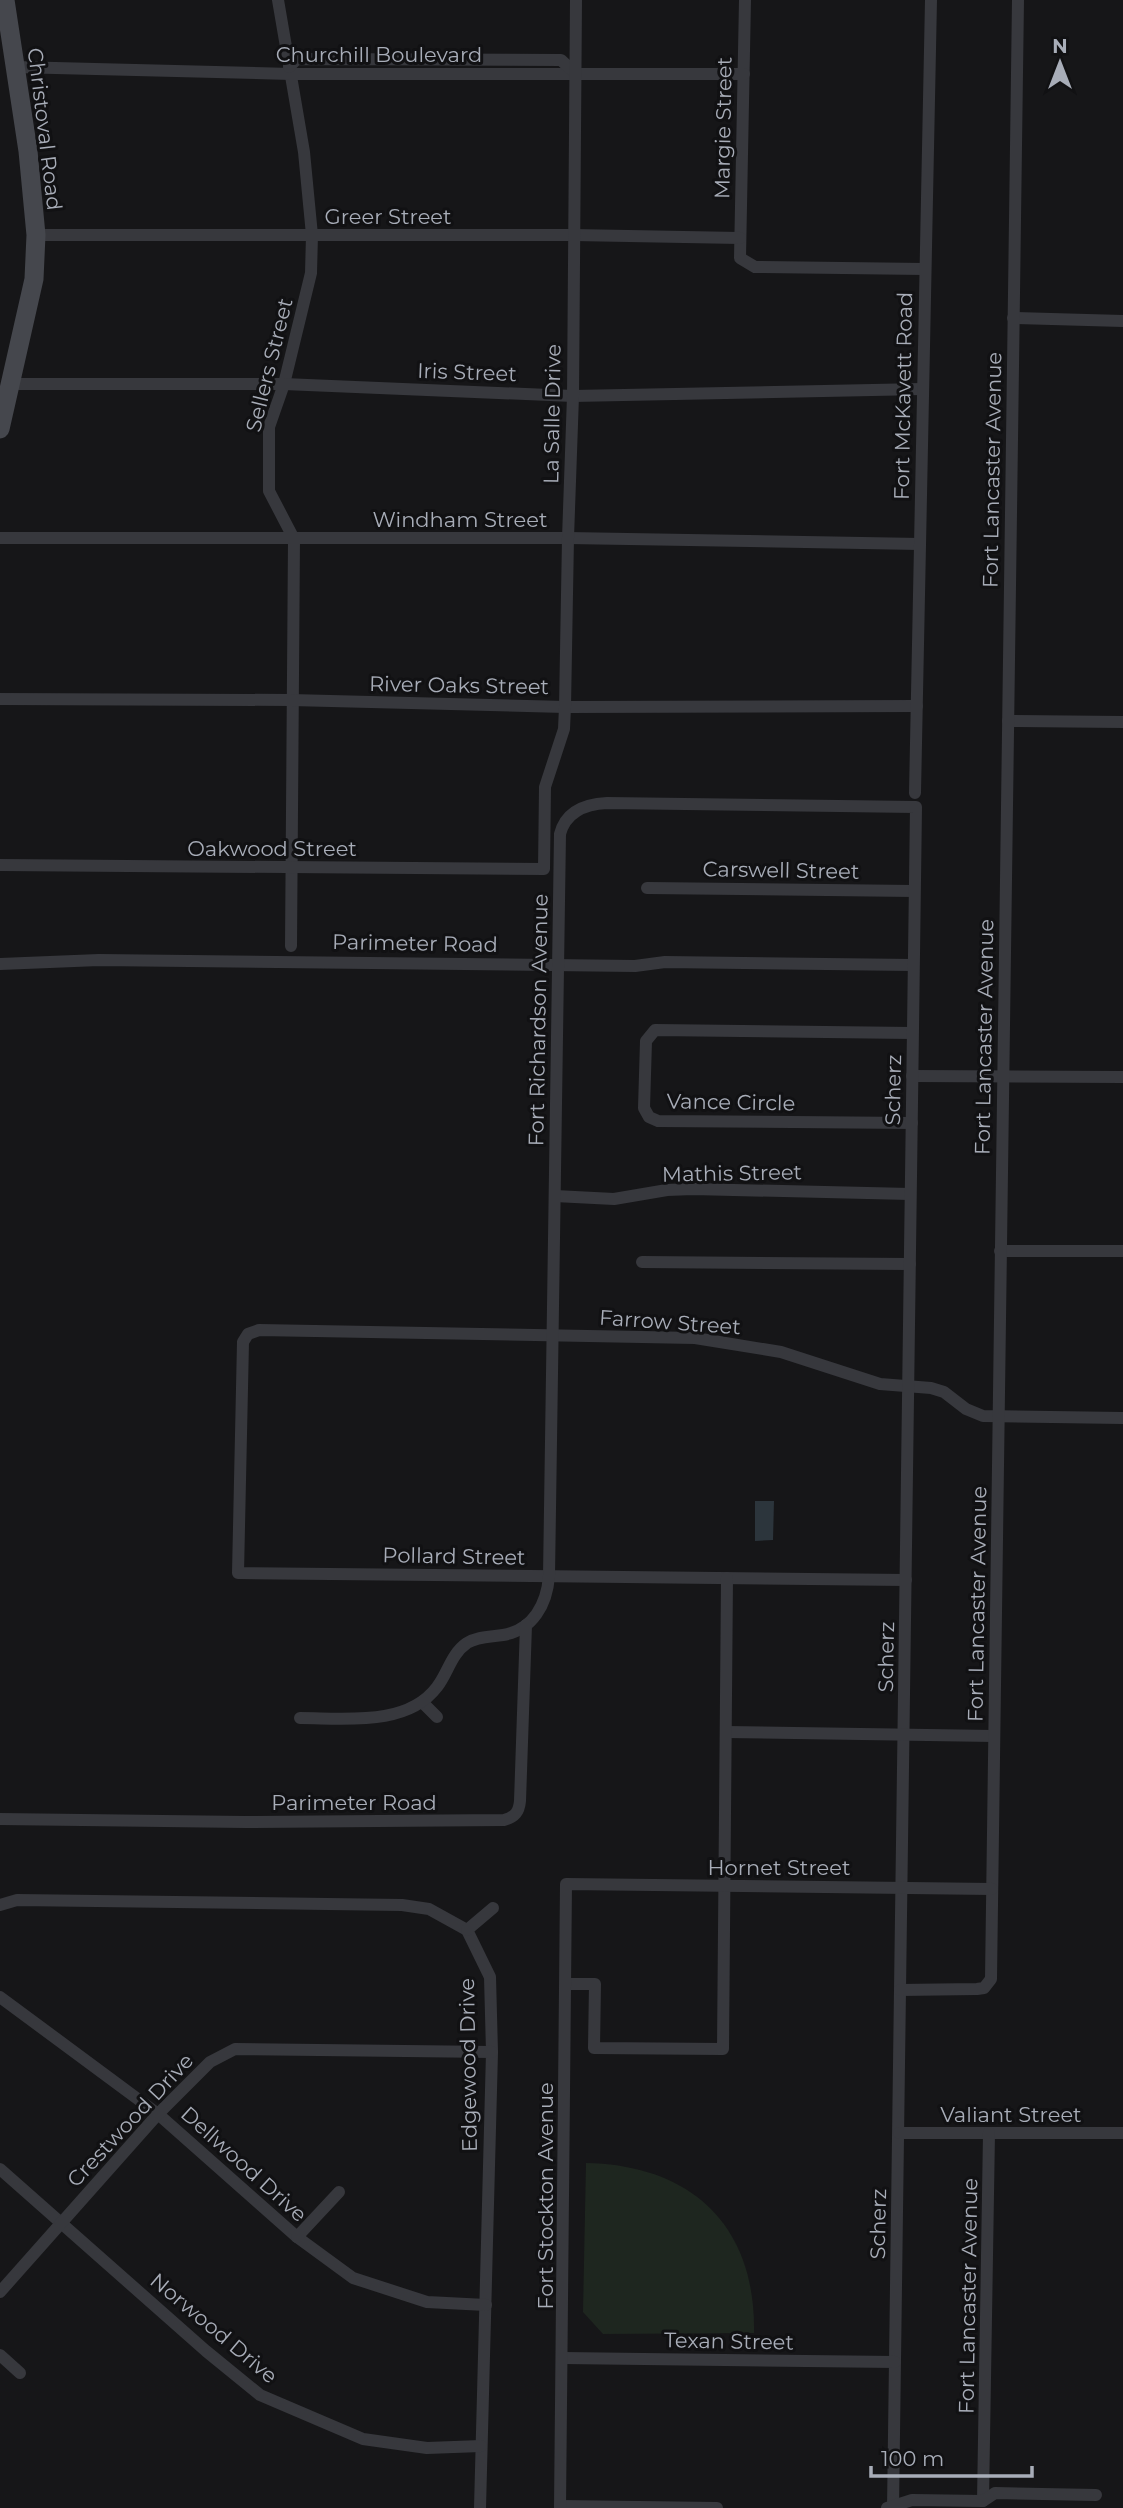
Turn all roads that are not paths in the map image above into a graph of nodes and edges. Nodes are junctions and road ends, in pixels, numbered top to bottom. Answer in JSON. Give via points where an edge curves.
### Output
{"nodes":[{"id":1,"x":5,"y":0,"type":"edge"},
{"id":2,"x":278,"y":0,"type":"edge"},
{"id":3,"x":576,"y":0,"type":"edge"},
{"id":4,"x":745,"y":0,"type":"edge"},
{"id":5,"x":930,"y":0,"type":"edge"},
{"id":6,"x":1018,"y":0,"type":"edge"},
{"id":7,"x":15,"y":66,"type":"junction"},
{"id":8,"x":290,"y":70,"type":"junction"},
{"id":9,"x":575,"y":73,"type":"junction"},
{"id":10,"x":744,"y":74,"type":"junction"},
{"id":11,"x":36,"y":235,"type":"junction"},
{"id":12,"x":312,"y":235,"type":"junction"},
{"id":13,"x":573,"y":235,"type":"junction"},
{"id":14,"x":740,"y":238,"type":"junction"},
{"id":15,"x":924,"y":269,"type":"junction"},
{"id":16,"x":1013,"y":318,"type":"junction"},
{"id":17,"x":1123,"y":321,"type":"edge"},
{"id":18,"x":11,"y":384,"type":"junction"},
{"id":19,"x":284,"y":384,"type":"junction"},
{"id":20,"x":922,"y":389,"type":"junction"},
{"id":21,"x":573,"y":396,"type":"junction"},
{"id":22,"x":0,"y":429,"type":"edge"},
{"id":23,"x":0,"y":537,"type":"edge"},
{"id":24,"x":568,"y":538,"type":"junction"},
{"id":25,"x":294,"y":539,"type":"junction"},
{"id":26,"x":920,"y":544,"type":"junction"},
{"id":27,"x":0,"y":699,"type":"edge"},
{"id":28,"x":292,"y":700,"type":"junction"},
{"id":29,"x":917,"y":706,"type":"junction"},
{"id":30,"x":565,"y":707,"type":"junction"},
{"id":31,"x":1008,"y":721,"type":"junction"},
{"id":32,"x":1123,"y":722,"type":"edge"},
{"id":33,"x":915,"y":793,"type":"dead end"},
{"id":34,"x":916,"y":807,"type":"joint"},
{"id":35,"x":0,"y":866,"type":"edge"},
{"id":36,"x":293,"y":868,"type":"junction"},
{"id":37,"x":544,"y":869,"type":"joint"},
{"id":38,"x":648,"y":888,"type":"dead end"},
{"id":39,"x":914,"y":891,"type":"junction"},
{"id":40,"x":291,"y":946,"type":"dead end"},
{"id":41,"x":0,"y":964,"type":"edge"},
{"id":42,"x":557,"y":964,"type":"junction"},
{"id":43,"x":913,"y":965,"type":"junction"},
{"id":44,"x":912,"y":1032,"type":"junction"},
{"id":45,"x":912,"y":1076,"type":"junction"},
{"id":46,"x":1002,"y":1077,"type":"junction"},
{"id":47,"x":1123,"y":1077,"type":"edge"},
{"id":48,"x":912,"y":1123,"type":"junction"},
{"id":49,"x":910,"y":1194,"type":"junction"},
{"id":50,"x":555,"y":1196,"type":"junction"},
{"id":51,"x":1000,"y":1251,"type":"junction"},
{"id":52,"x":1123,"y":1251,"type":"edge"},
{"id":53,"x":642,"y":1262,"type":"dead end"},
{"id":54,"x":910,"y":1264,"type":"junction"},
{"id":55,"x":552,"y":1335,"type":"junction"},
{"id":56,"x":245,"y":1337,"type":"joint"},
{"id":57,"x":908,"y":1385,"type":"junction"},
{"id":58,"x":999,"y":1416,"type":"junction"},
{"id":59,"x":1123,"y":1418,"type":"edge"},
{"id":60,"x":549,"y":1576,"type":"junction"},
{"id":61,"x":727,"y":1578,"type":"junction"},
{"id":62,"x":906,"y":1580,"type":"junction"},
{"id":63,"x":526,"y":1625,"type":"junction"},
{"id":64,"x":422,"y":1702,"type":"junction"},
{"id":65,"x":437,"y":1717,"type":"dead end"},
{"id":66,"x":300,"y":1718,"type":"dead end"},
{"id":67,"x":726,"y":1732,"type":"junction"},
{"id":68,"x":903,"y":1735,"type":"junction"},
{"id":69,"x":994,"y":1736,"type":"junction"},
{"id":70,"x":0,"y":1819,"type":"edge"},
{"id":71,"x":566,"y":1884,"type":"joint"},
{"id":72,"x":723,"y":1887,"type":"junction"},
{"id":73,"x":901,"y":1887,"type":"junction"},
{"id":74,"x":992,"y":1889,"type":"junction"},
{"id":75,"x":0,"y":1905,"type":"edge"},
{"id":76,"x":493,"y":1908,"type":"dead end"},
{"id":77,"x":467,"y":1930,"type":"junction"},
{"id":78,"x":565,"y":1984,"type":"junction"},
{"id":79,"x":900,"y":1990,"type":"junction"},
{"id":80,"x":0,"y":1997,"type":"edge"},
{"id":81,"x":492,"y":2052,"type":"junction"},
{"id":82,"x":158,"y":2114,"type":"junction"},
{"id":83,"x":899,"y":2133,"type":"junction"},
{"id":84,"x":989,"y":2133,"type":"junction"},
{"id":85,"x":1123,"y":2133,"type":"edge"},
{"id":86,"x":0,"y":2169,"type":"edge"},
{"id":87,"x":339,"y":2192,"type":"dead end"},
{"id":88,"x":62,"y":2223,"type":"junction"},
{"id":89,"x":298,"y":2238,"type":"junction"},
{"id":90,"x":0,"y":2292,"type":"edge"},
{"id":91,"x":486,"y":2305,"type":"junction"},
{"id":92,"x":0,"y":2356,"type":"edge"},
{"id":93,"x":563,"y":2358,"type":"junction"},
{"id":94,"x":895,"y":2362,"type":"junction"},
{"id":95,"x":20,"y":2374,"type":"dead end"},
{"id":96,"x":481,"y":2446,"type":"junction"},
{"id":97,"x":1096,"y":2495,"type":"dead end"},
{"id":98,"x":983,"y":2501,"type":"junction"},
{"id":99,"x":560,"y":2507,"type":"edge"},
{"id":100,"x":891,"y":2507,"type":"edge"},
{"id":101,"x":480,"y":2508,"type":"edge"},
{"id":102,"x":717,"y":2508,"type":"edge"}],
"edges":[{"from":1,"to":7,"type":"street","name":"Christoval Road"},
{"from":2,"to":8,"type":"street","name":"Sellers Street"},
{"from":3,"to":9,"type":"street","name":"La Salle Drive"},
{"from":4,"to":10,"type":"street","name":"Margie Street"},
{"from":5,"to":15,"type":"street","name":"Fort McKavett Road"},
{"from":6,"to":16,"type":"street","name":"Fort Lancaster Avenue"},
{"from":7,"to":8,"type":"street","name":"Churchill Boulevard"},
{"from":7,"to":11,"type":"street","name":"Christoval Road"},
{"from":8,"to":9,"type":"street","name":"Churchill Boulevard"},
{"from":8,"to":12,"type":"street","name":"Sellers Street"},
{"from":9,"to":10,"type":"street","name":"Churchill Boulevard"},
{"from":9,"to":13,"type":"street","name":"La Salle Drive"},
{"from":10,"to":14,"type":"street","name":"Margie Street"},
{"from":11,"to":12,"type":"street","name":"Greer Street"},
{"from":11,"to":18,"type":"street","name":"Christoval Road","via":[[34,279]]},
{"from":12,"to":13,"type":"street","name":"Greer Street"},
{"from":12,"to":19,"type":"street","name":"Sellers Street","via":[[311,273]]},
{"from":13,"to":14,"type":"street","name":"Greer Street"},
{"from":13,"to":21,"type":"street","name":"La Salle Drive"},
{"from":14,"to":15,"type":"street","name":"Margie Street","via":[[740,258],[755,267]]},
{"from":15,"to":20,"type":"street","name":"Fort McKavett Road"},
{"from":16,"to":17,"type":"street"},
{"from":16,"to":31,"type":"street","name":"Fort Lancaster Avenue"},
{"from":18,"to":19,"type":"street","name":"Iris Street"},
{"from":18,"to":22,"type":"street","name":"Christoval Road"},
{"from":19,"to":21,"type":"street","name":"Iris Street"},
{"from":19,"to":25,"type":"street","name":"Sellers Street","via":[[269,427],[269,491]]},
{"from":20,"to":21,"type":"street","name":"Iris Street"},
{"from":20,"to":26,"type":"street","name":"Fort McKavett Road"},
{"from":21,"to":24,"type":"street","name":"La Salle Drive"},
{"from":23,"to":25,"type":"street","name":"Windham Street"},
{"from":24,"to":25,"type":"street","name":"Windham Street"},
{"from":24,"to":26,"type":"street","name":"Windham Street"},
{"from":24,"to":30,"type":"street","name":"La Salle Drive"},
{"from":25,"to":28,"type":"street","name":"Sellers Street"},
{"from":26,"to":29,"type":"street","name":"Fort McKavett Road"},
{"from":27,"to":28,"type":"street","name":"River Oaks Street"},
{"from":28,"to":30,"type":"street","name":"River Oaks Street"},
{"from":28,"to":36,"type":"street","name":"Sellers Street"},
{"from":29,"to":30,"type":"street","name":"River Oaks Street"},
{"from":29,"to":33,"type":"street","name":"Fort McKavett Road"},
{"from":30,"to":37,"type":"street","name":"La Salle Drive","via":[[564,729],[545,787]]},
{"from":31,"to":32,"type":"street"},
{"from":31,"to":46,"type":"street","name":"Fort Lancaster Avenue"},
{"from":34,"to":39,"type":"street","name":"Scherz"},
{"from":34,"to":42,"type":"street","name":"Fort Richardson Avenue","via":[[585,806],[568,817],[560,834]]},
{"from":35,"to":36,"type":"street","name":"Oakwood Street"},
{"from":36,"to":37,"type":"street","name":"Oakwood Street"},
{"from":36,"to":40,"type":"street","name":"Sellers Street"},
{"from":38,"to":39,"type":"street","name":"Carswell Street"},
{"from":39,"to":43,"type":"street","name":"Scherz"},
{"from":41,"to":42,"type":"street","name":"Parimeter Road","via":[[99,960]]},
{"from":42,"to":43,"type":"street","name":"Parimeter Road"},
{"from":42,"to":50,"type":"street","name":"Fort Richardson Avenue"},
{"from":43,"to":44,"type":"street","name":"Scherz"},
{"from":44,"to":45,"type":"street","name":"Scherz"},
{"from":44,"to":48,"type":"street","name":"Vance Circle","via":[[655,1030],[646,1041],[644,1108],[658,1121]]},
{"from":45,"to":46,"type":"street"},
{"from":45,"to":48,"type":"street","name":"Scherz"},
{"from":46,"to":47,"type":"street"},
{"from":46,"to":51,"type":"street","name":"Fort Lancaster Avenue"},
{"from":48,"to":49,"type":"street","name":"Scherz"},
{"from":49,"to":50,"type":"street","name":"Mathis Street","via":[[693,1189],[614,1199]]},
{"from":49,"to":54,"type":"street","name":"Scherz"},
{"from":50,"to":55,"type":"street","name":"Fort Richardson Avenue"},
{"from":51,"to":52,"type":"street"},
{"from":51,"to":58,"type":"street","name":"Fort Lancaster Avenue"},
{"from":53,"to":54,"type":"street"},
{"from":54,"to":57,"type":"street","name":"Scherz"},
{"from":55,"to":56,"type":"street","name":"Farrow Street","via":[[259,1330]]},
{"from":55,"to":57,"type":"street","name":"Farrow Street","via":[[722,1342],[808,1359],[870,1382]]},
{"from":55,"to":60,"type":"street","name":"Fort Richardson Avenue"},
{"from":56,"to":60,"type":"street","name":"Pollard Street","via":[[241,1349],[238,1573]]},
{"from":57,"to":58,"type":"street","name":"Farrow Street","via":[[939,1390],[974,1413]]},
{"from":57,"to":62,"type":"street","name":"Scherz"},
{"from":58,"to":59,"type":"street","name":"Farrow Street"},
{"from":58,"to":69,"type":"street","name":"Fort Lancaster Avenue"},
{"from":60,"to":61,"type":"street","name":"Pollard Street"},
{"from":60,"to":63,"type":"street","name":"Fort Richardson Avenue","via":[[543,1605]]},
{"from":61,"to":62,"type":"street","name":"Pollard Street"},
{"from":61,"to":67,"type":"street"},
{"from":62,"to":68,"type":"street","name":"Scherz"},
{"from":63,"to":64,"type":"street","via":[[464,1645]]},
{"from":63,"to":70,"type":"street","name":"Parimeter Road","via":[[520,1801],[512,1818]]},
{"from":64,"to":65,"type":"street"},
{"from":64,"to":66,"type":"street","via":[[373,1717]]},
{"from":67,"to":68,"type":"street"},
{"from":67,"to":72,"type":"street"},
{"from":68,"to":69,"type":"street"},
{"from":68,"to":73,"type":"street","name":"Scherz"},
{"from":69,"to":74,"type":"street","name":"Fort Lancaster Avenue"},
{"from":71,"to":72,"type":"street","name":"Hornet Street"},
{"from":71,"to":78,"type":"street","name":"Fort Stockton Avenue"},
{"from":72,"to":73,"type":"street","name":"Hornet Street"},
{"from":72,"to":78,"type":"street","via":[[723,2049],[594,2048],[595,1984]]},
{"from":73,"to":74,"type":"street","name":"Hornet Street"},
{"from":73,"to":79,"type":"street","name":"Scherz"},
{"from":74,"to":79,"type":"street","name":"Fort Lancaster Avenue","via":[[988,1984],[978,1989]]},
{"from":75,"to":77,"type":"street","via":[[17,1900],[402,1905],[429,1909]]},
{"from":76,"to":77,"type":"street"},
{"from":77,"to":81,"type":"street","name":"Edgewood Drive","via":[[490,1977]]},
{"from":78,"to":93,"type":"street","name":"Fort Stockton Avenue"},
{"from":79,"to":83,"type":"street","name":"Scherz"},
{"from":80,"to":82,"type":"street","name":"Dellwood Drive"},
{"from":81,"to":82,"type":"street","name":"Crestwood Drive","via":[[235,2049],[209,2062]]},
{"from":81,"to":91,"type":"street","name":"Edgewood Drive"},
{"from":82,"to":88,"type":"street","name":"Crestwood Drive"},
{"from":82,"to":89,"type":"street","name":"Dellwood Drive"},
{"from":83,"to":84,"type":"street","name":"Valiant Street"},
{"from":83,"to":94,"type":"street","name":"Scherz"},
{"from":84,"to":85,"type":"street","name":"Valiant Street"},
{"from":84,"to":98,"type":"street","name":"Fort Lancaster Avenue"},
{"from":86,"to":88,"type":"street","name":"Norwood Drive"},
{"from":87,"to":89,"type":"street"},
{"from":88,"to":90,"type":"street","name":"Crestwood Drive"},
{"from":88,"to":96,"type":"street","name":"Norwood Drive","via":[[260,2395],[363,2439],[427,2448]]},
{"from":89,"to":91,"type":"street","name":"Dellwood Drive","via":[[353,2278],[426,2302]]},
{"from":91,"to":96,"type":"street","name":"Edgewood Drive"},
{"from":92,"to":95,"type":"street"},
{"from":93,"to":94,"type":"street","name":"Texan Street"},
{"from":93,"to":99,"type":"street","name":"Fort Stockton Avenue"},
{"from":94,"to":100,"type":"street","name":"Scherz"},
{"from":96,"to":101,"type":"street","name":"Edgewood Drive"},
{"from":97,"to":98,"type":"street","via":[[995,2493]]},
{"from":98,"to":100,"type":"street","via":[[912,2500]]},
{"from":99,"to":102,"type":"street"}]}
